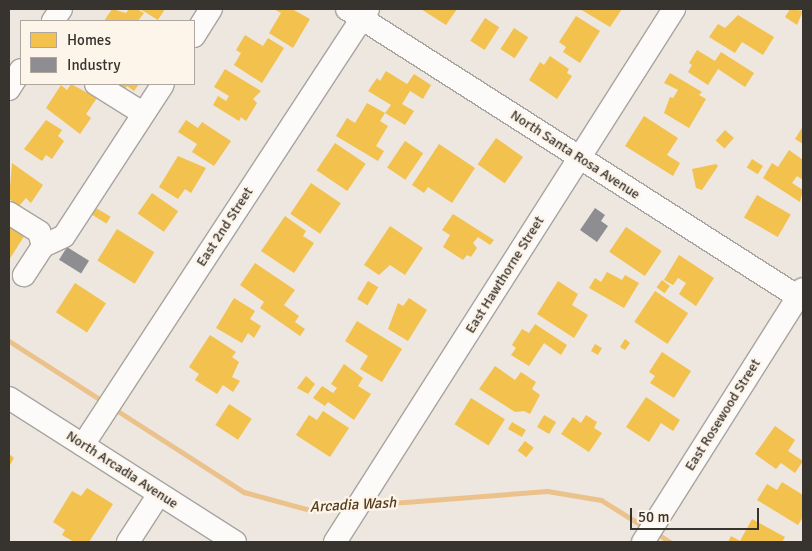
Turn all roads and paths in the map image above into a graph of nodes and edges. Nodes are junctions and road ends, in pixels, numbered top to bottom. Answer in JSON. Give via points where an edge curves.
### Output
{"nodes":[{"id":1,"x":61,"y":9,"type":"edge"},
{"id":2,"x":211,"y":9,"type":"edge"},
{"id":3,"x":674,"y":9,"type":"edge"},
{"id":4,"x":359,"y":12,"type":"edge"},
{"id":5,"x":54,"y":20,"type":"edge"},
{"id":6,"x":195,"y":34,"type":"edge"},
{"id":7,"x":20,"y":72,"type":"edge"},
{"id":8,"x":98,"y":85,"type":"edge"},
{"id":9,"x":162,"y":85,"type":"edge"},
{"id":10,"x":9,"y":89,"type":"edge"},
{"id":11,"x":136,"y":108,"type":"dead end"},
{"id":12,"x":579,"y":158,"type":"junction"},
{"id":13,"x":9,"y":213,"type":"edge"},
{"id":14,"x":43,"y":246,"type":"junction"},
{"id":15,"x":24,"y":275,"type":"dead end"},
{"id":16,"x":802,"y":295,"type":"edge"},
{"id":17,"x":9,"y":398,"type":"edge"},
{"id":18,"x":83,"y":445,"type":"junction"},
{"id":19,"x":159,"y":494,"type":"junction"},
{"id":20,"x":128,"y":542,"type":"edge"},
{"id":21,"x":235,"y":542,"type":"edge"},
{"id":22,"x":335,"y":542,"type":"edge"},
{"id":23,"x":643,"y":542,"type":"edge"}],
"edges":[{"from":1,"to":5,"type":"street"},
{"from":2,"to":6,"type":"street"},
{"from":3,"to":12,"type":"street","name":"East Hawthorne Street"},
{"from":4,"to":12,"type":"street","name":"North Santa Rosa Avenue"},
{"from":4,"to":18,"type":"street","name":"East 2nd Street"},
{"from":7,"to":10,"type":"street"},
{"from":8,"to":11,"type":"street"},
{"from":9,"to":14,"type":"street","via":[[64,236]]},
{"from":12,"to":16,"type":"street","name":"North Santa Rosa Avenue"},
{"from":12,"to":22,"type":"street","name":"East Hawthorne Street"},
{"from":13,"to":14,"type":"street","via":[[39,232]]},
{"from":14,"to":15,"type":"street"},
{"from":16,"to":23,"type":"street","name":"East Rosewood Street"},
{"from":17,"to":18,"type":"street","name":"North Arcadia Avenue"},
{"from":18,"to":19,"type":"street","name":"North Arcadia Avenue"},
{"from":19,"to":20,"type":"street"},
{"from":19,"to":21,"type":"street","name":"North Arcadia Avenue"}]}
